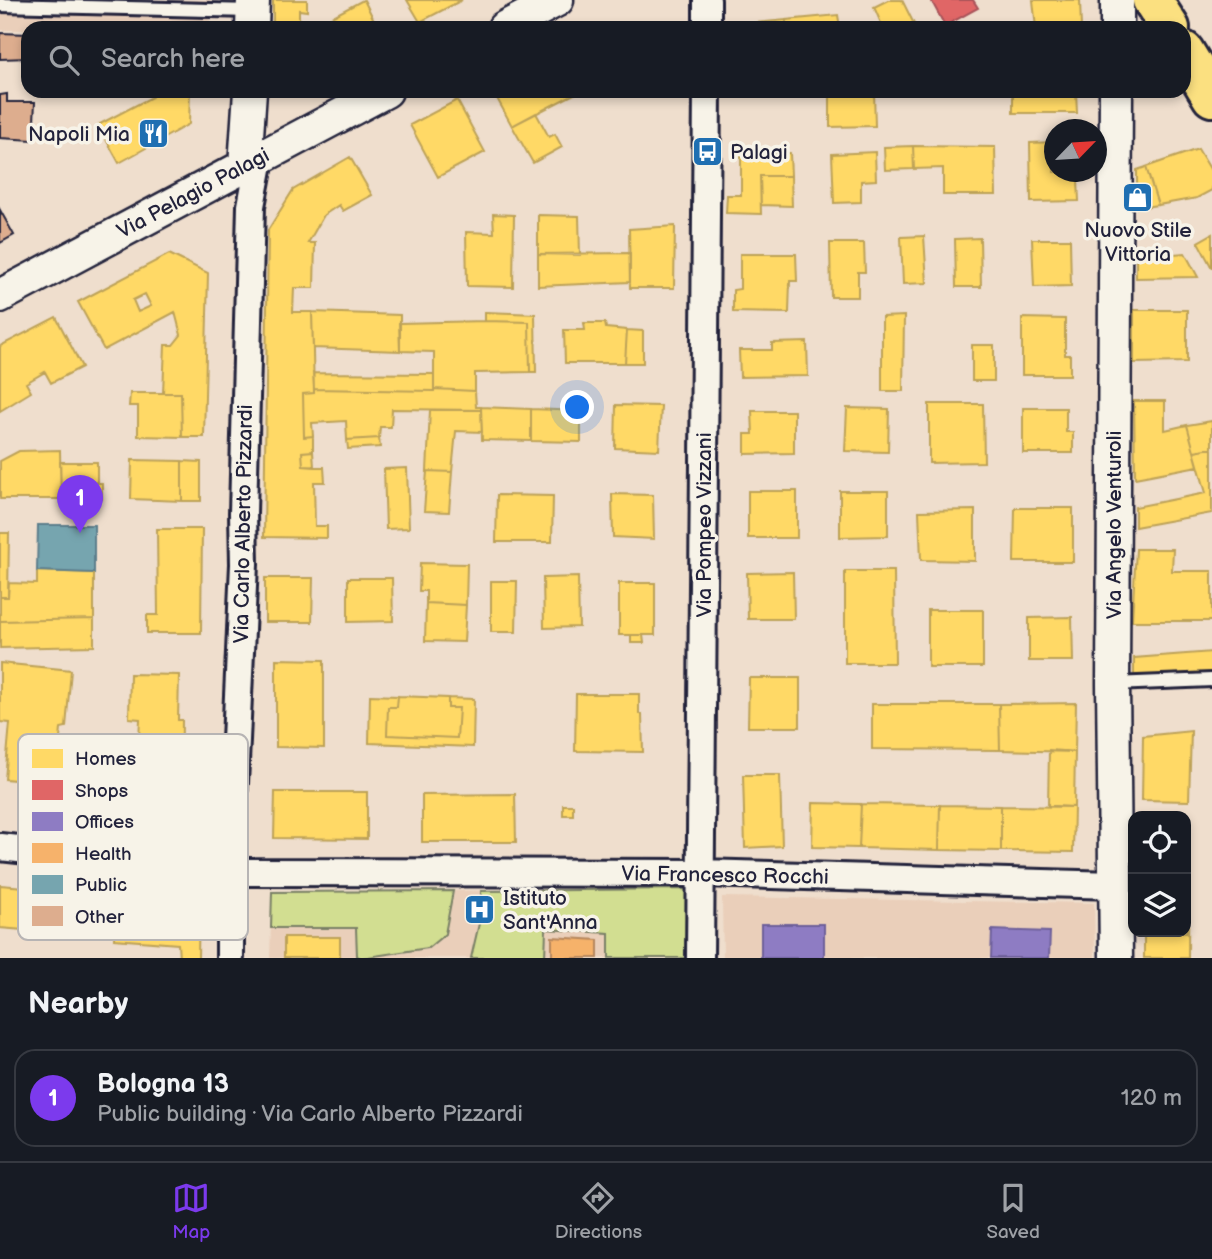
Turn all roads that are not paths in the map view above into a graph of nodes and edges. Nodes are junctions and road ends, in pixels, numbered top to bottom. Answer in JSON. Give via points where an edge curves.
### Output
{"nodes":[{"id":1,"x":557,"y":0,"type":"edge"},
{"id":2,"x":707,"y":0,"type":"edge"},
{"id":3,"x":1117,"y":0,"type":"edge"},
{"id":4,"x":1152,"y":0,"type":"edge"},
{"id":5,"x":0,"y":5,"type":"edge"},
{"id":6,"x":253,"y":13,"type":"edge"},
{"id":7,"x":517,"y":21,"type":"edge"},
{"id":8,"x":707,"y":21,"type":"edge"},
{"id":9,"x":1117,"y":21,"type":"edge"},
{"id":10,"x":1166,"y":21,"type":"edge"},
{"id":11,"x":1191,"y":62,"type":"edge"},
{"id":12,"x":1212,"y":97,"type":"edge"},
{"id":13,"x":252,"y":98,"type":"edge"},
{"id":14,"x":373,"y":98,"type":"edge"},
{"id":15,"x":707,"y":98,"type":"edge"},
{"id":16,"x":1116,"y":98,"type":"edge"},
{"id":17,"x":253,"y":162,"type":"junction"},
{"id":18,"x":0,"y":296,"type":"edge"},
{"id":19,"x":1212,"y":680,"type":"edge"},
{"id":20,"x":1113,"y":684,"type":"junction"},
{"id":21,"x":236,"y":734,"type":"edge"},
{"id":22,"x":0,"y":847,"type":"edge"},
{"id":23,"x":18,"y":849,"type":"edge"},
{"id":24,"x":248,"y":872,"type":"edge"},
{"id":25,"x":701,"y":873,"type":"junction"},
{"id":26,"x":1115,"y":885,"type":"junction"},
{"id":27,"x":230,"y":940,"type":"edge"},
{"id":28,"x":230,"y":958,"type":"edge"},
{"id":29,"x":699,"y":958,"type":"edge"},
{"id":30,"x":1116,"y":958,"type":"edge"}],
"edges":[{"from":1,"to":7,"type":"street"},
{"from":2,"to":8,"type":"street"},
{"from":3,"to":9,"type":"street"},
{"from":4,"to":10,"type":"main road"},
{"from":5,"to":6,"type":"lane"},
{"from":11,"to":12,"type":"main road"},
{"from":13,"to":17,"type":"street","name":"Via Carlo Alberto Pizzardi"},
{"from":14,"to":17,"type":"street","name":"Via Pelagio Palagi"},
{"from":15,"to":25,"type":"street","name":"Via Pompeo Vizzani"},
{"from":16,"to":20,"type":"street","name":"Via Angelo Venturoli"},
{"from":17,"to":18,"type":"street","name":"Via Pelagio Palagi"},
{"from":17,"to":21,"type":"street","name":"Via Carlo Alberto Pizzardi"},
{"from":19,"to":20,"type":"lane"},
{"from":20,"to":26,"type":"street","name":"Via Angelo Venturoli"},
{"from":22,"to":23,"type":"street","name":"Via Francesco Rocchi"},
{"from":24,"to":25,"type":"street","name":"Via Francesco Rocchi"},
{"from":25,"to":26,"type":"street","name":"Via Francesco Rocchi"},
{"from":25,"to":29,"type":"street","name":"Via Pompeo Vizzani"},
{"from":26,"to":30,"type":"street","name":"Via Angelo Venturoli"},
{"from":27,"to":28,"type":"street","name":"Via Carlo Alberto Pizzardi"}]}
